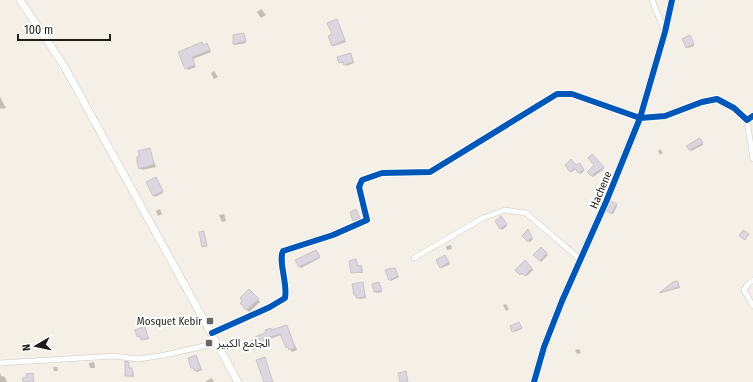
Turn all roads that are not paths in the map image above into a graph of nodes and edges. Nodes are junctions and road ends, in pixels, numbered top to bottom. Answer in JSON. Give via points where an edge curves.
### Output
{"nodes":[{"id":1,"x":20,"y":0,"type":"edge"},
{"id":2,"x":652,"y":0,"type":"edge"},
{"id":3,"x":672,"y":0,"type":"edge"},
{"id":4,"x":665,"y":32,"type":"junction"},
{"id":5,"x":753,"y":116,"type":"edge"},
{"id":6,"x":640,"y":118,"type":"junction"},
{"id":7,"x":746,"y":120,"type":"junction"},
{"id":8,"x":753,"y":159,"type":"edge"},
{"id":9,"x":414,"y":258,"type":"dead end"},
{"id":10,"x":581,"y":260,"type":"junction"},
{"id":11,"x":753,"y":280,"type":"edge"},
{"id":12,"x":753,"y":306,"type":"edge"},
{"id":13,"x":212,"y":333,"type":"junction"},
{"id":14,"x":217,"y":343,"type":"junction"},
{"id":15,"x":0,"y":363,"type":"edge"},
{"id":16,"x":238,"y":382,"type":"edge"},
{"id":17,"x":534,"y":382,"type":"edge"}],
"edges":[{"from":1,"to":13,"type":"main road","via":[[64,66]]},
{"from":2,"to":4,"type":"street"},
{"from":3,"to":4,"type":"street","name":"Hachene"},
{"from":4,"to":6,"type":"street","name":"Hachene"},
{"from":5,"to":7,"type":"street"},
{"from":6,"to":7,"type":"street","via":[[665,116],[717,99],[734,108]]},
{"from":6,"to":10,"type":"street","name":"Hachene"},
{"from":6,"to":13,"type":"street","via":[[563,93],[551,97],[430,172],[382,173],[362,180],[359,187],[367,220],[333,235],[282,251],[285,298]]},
{"from":7,"to":8,"type":"street"},
{"from":9,"to":10,"type":"street","via":[[483,218],[505,210],[526,213]]},
{"from":10,"to":17,"type":"street","name":"Hachene","via":[[544,347]]},
{"from":11,"to":12,"type":"street","via":[[744,290]]},
{"from":13,"to":14,"type":"main road"},
{"from":14,"to":15,"type":"street","via":[[138,359],[114,356]]},
{"from":14,"to":16,"type":"main road"}]}
